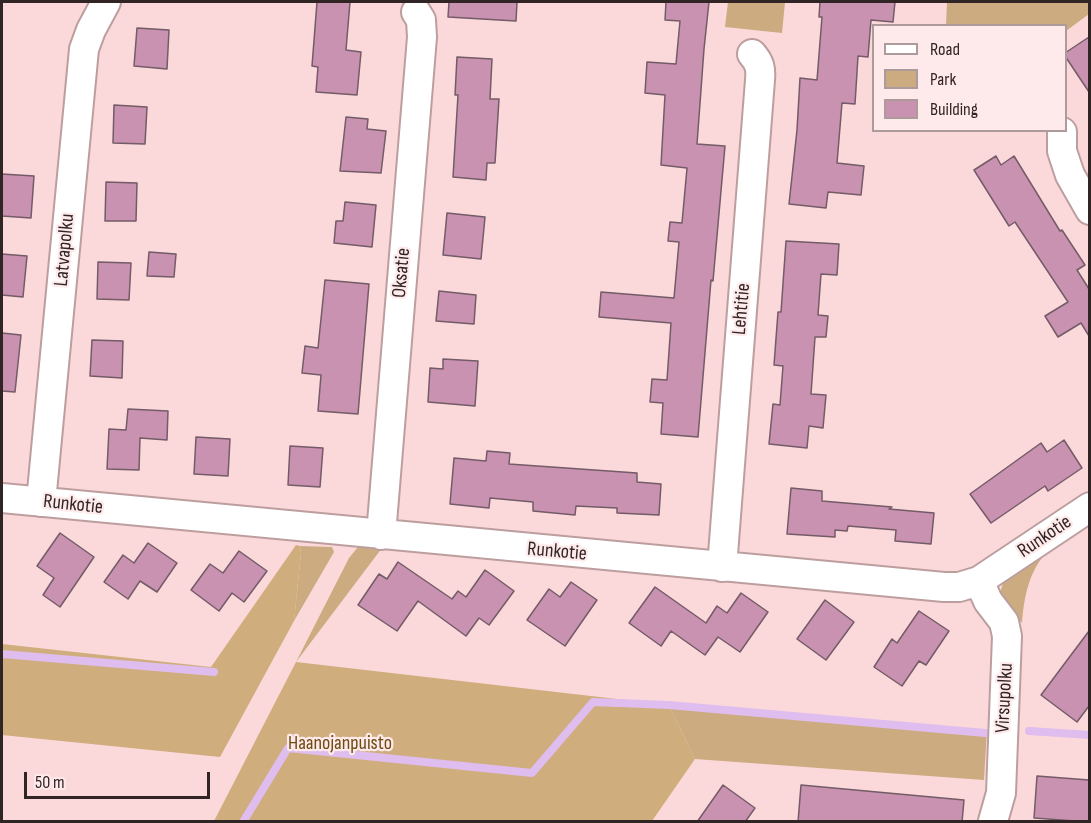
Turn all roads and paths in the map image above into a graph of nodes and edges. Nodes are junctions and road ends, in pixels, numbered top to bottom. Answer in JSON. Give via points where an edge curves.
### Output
{"nodes":[{"id":1,"x":106,"y":2,"type":"edge"},
{"id":2,"x":416,"y":12,"type":"dead end"},
{"id":3,"x":752,"y":54,"type":"dead end"},
{"id":4,"x":1062,"y":132,"type":"edge"},
{"id":5,"x":1089,"y":210,"type":"edge"},
{"id":6,"x":2,"y":498,"type":"edge"},
{"id":7,"x":42,"y":502,"type":"junction"},
{"id":8,"x":1089,"y":507,"type":"edge"},
{"id":9,"x":381,"y":535,"type":"junction"},
{"id":10,"x":722,"y":567,"type":"junction"},
{"id":11,"x":979,"y":581,"type":"junction"},
{"id":12,"x":993,"y":821,"type":"edge"}],
"edges":[{"from":1,"to":7,"type":"street","name":"Latvapolku","via":[[84,49]]},
{"from":2,"to":9,"type":"street","name":"Oksatie","via":[[422,37]]},
{"from":3,"to":10,"type":"street","name":"Lehtitie","via":[[761,69]]},
{"from":4,"to":5,"type":"street","via":[[1062,151],[1070,175]]},
{"from":6,"to":7,"type":"street","name":"Runkotie"},
{"from":7,"to":9,"type":"street","name":"Runkotie"},
{"from":8,"to":11,"type":"street","name":"Runkotie"},
{"from":9,"to":10,"type":"street","name":"Runkotie"},
{"from":10,"to":11,"type":"street","name":"Runkotie","via":[[944,587]]},
{"from":11,"to":12,"type":"street","name":"Virsupolku","via":[[1004,622],[1007,636],[1000,793]]}]}
